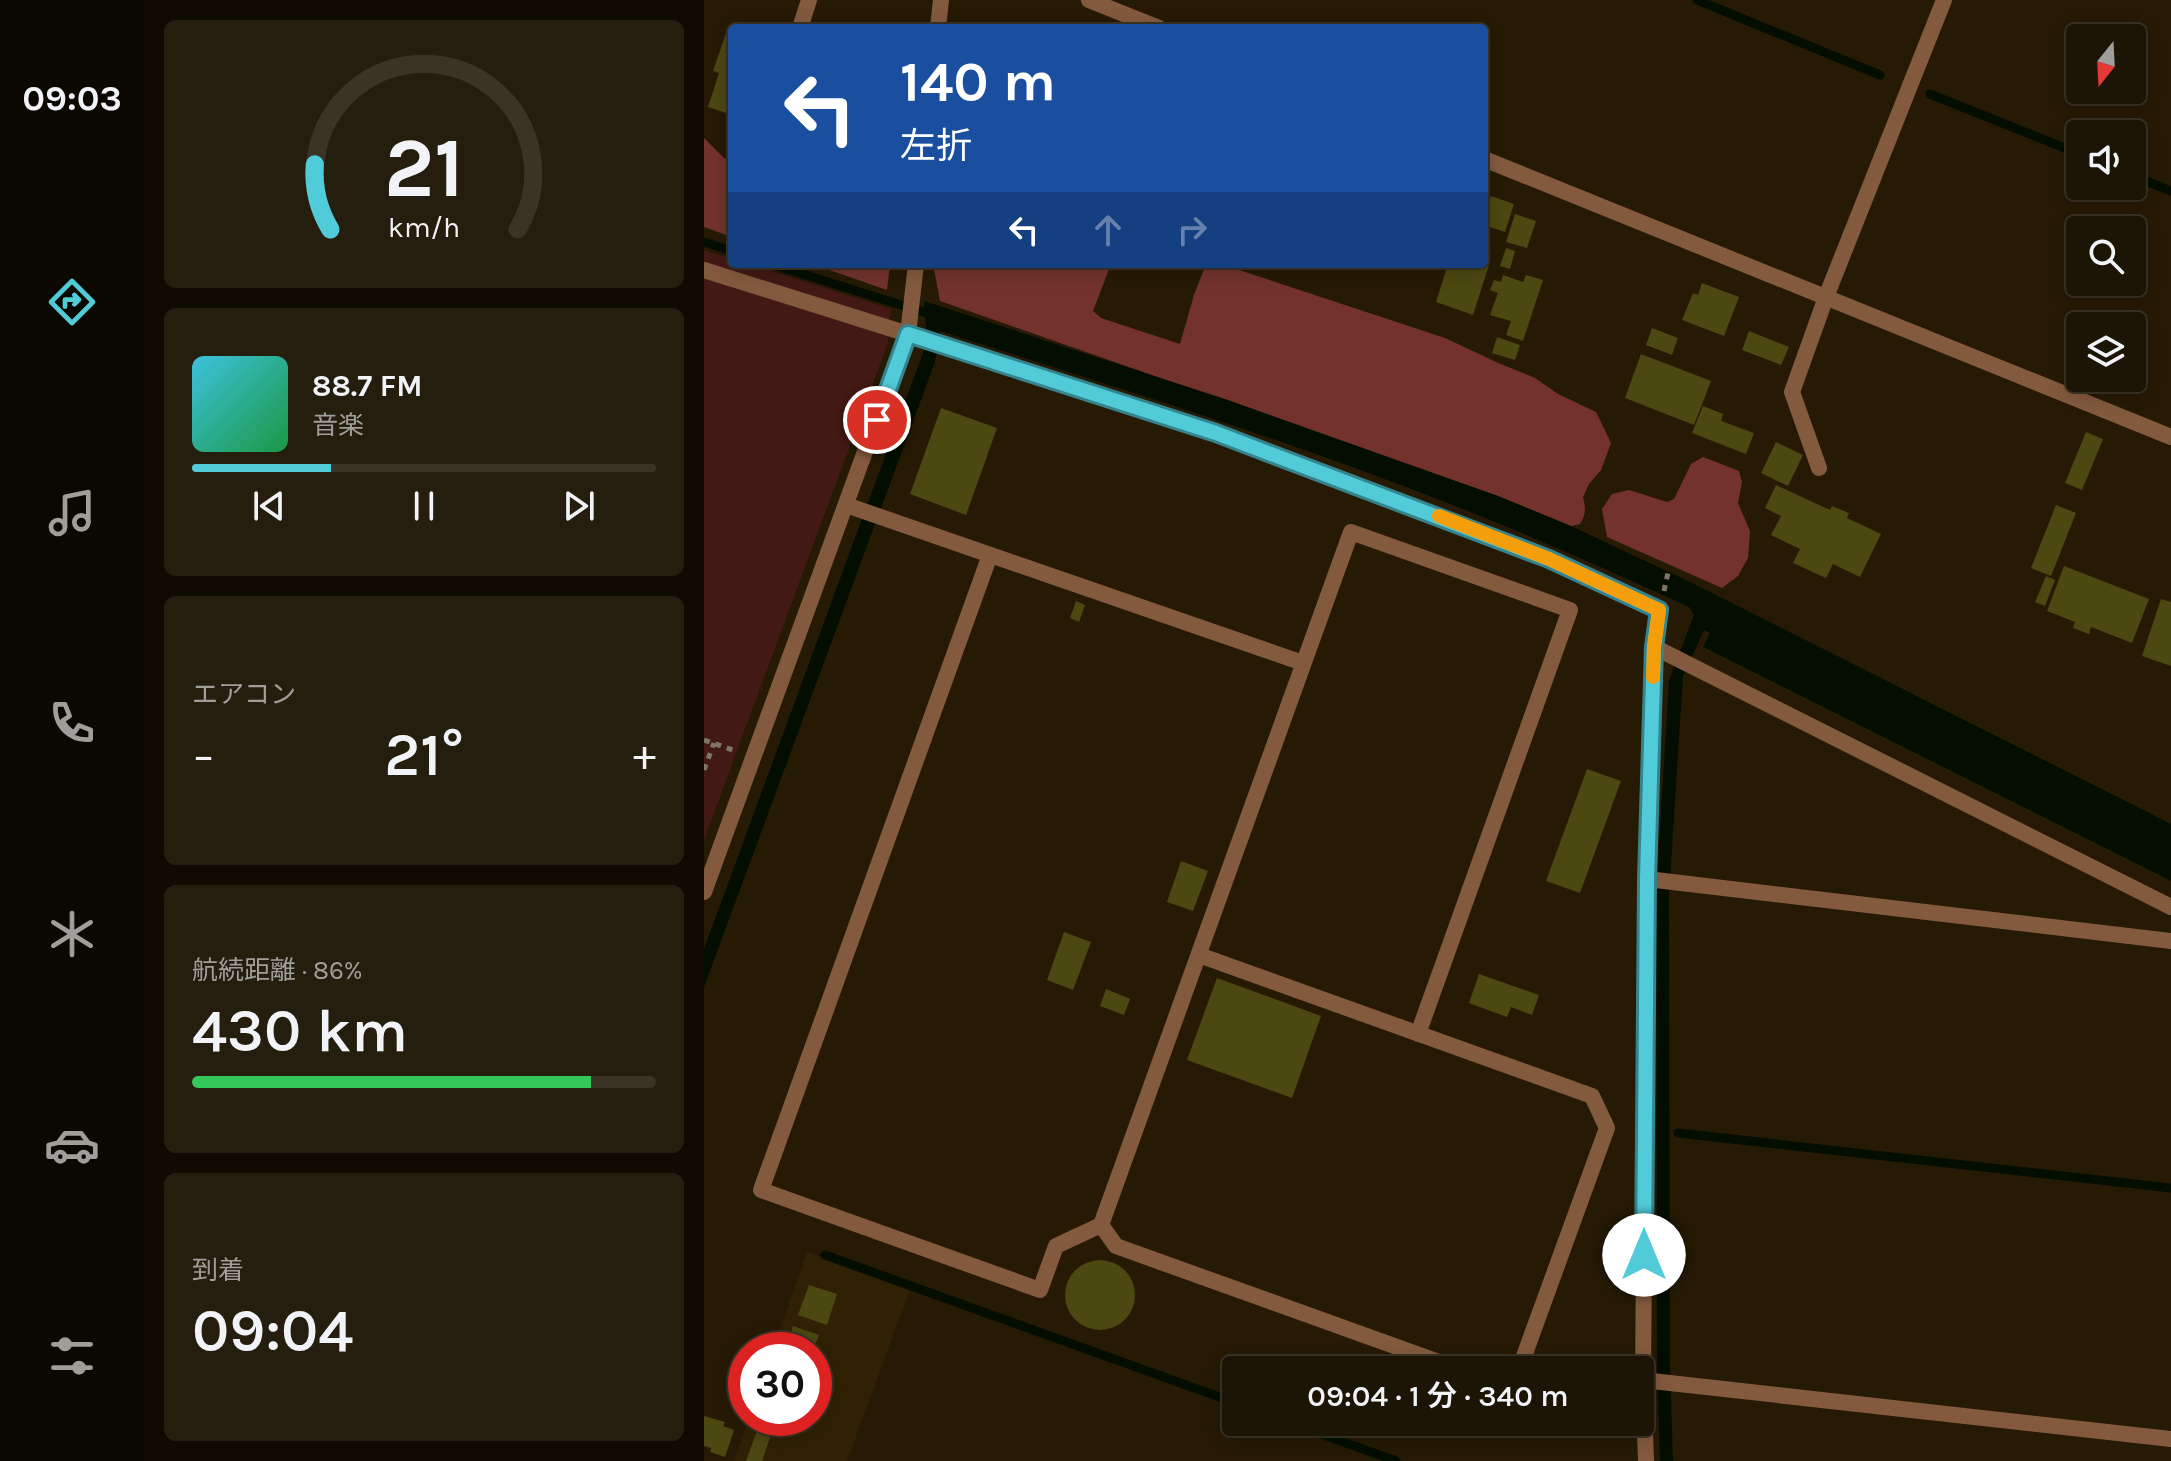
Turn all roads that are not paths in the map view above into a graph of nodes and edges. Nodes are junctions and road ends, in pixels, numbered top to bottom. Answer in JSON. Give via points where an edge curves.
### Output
{"nodes":[{"id":1,"x":809,"y":0,"type":"edge"},
{"id":2,"x":941,"y":0,"type":"edge"},
{"id":3,"x":1089,"y":0,"type":"edge"},
{"id":4,"x":1944,"y":0,"type":"edge"},
{"id":5,"x":801,"y":24,"type":"edge"},
{"id":6,"x":938,"y":24,"type":"edge"},
{"id":7,"x":1149,"y":24,"type":"edge"},
{"id":8,"x":1488,"y":161,"type":"edge"},
{"id":9,"x":916,"y":268,"type":"edge"},
{"id":10,"x":704,"y":270,"type":"edge"},
{"id":11,"x":1826,"y":297,"type":"junction"},
{"id":12,"x":915,"y":336,"type":"junction"},
{"id":13,"x":2171,"y":437,"type":"edge"},
{"id":14,"x":1819,"y":468,"type":"dead end"},
{"id":15,"x":853,"y":508,"type":"junction"},
{"id":16,"x":990,"y":555,"type":"junction"},
{"id":17,"x":1660,"y":650,"type":"junction"},
{"id":18,"x":1303,"y":663,"type":"junction"},
{"id":19,"x":1647,"y":879,"type":"junction"},
{"id":20,"x":704,"y":892,"type":"edge"},
{"id":21,"x":2171,"y":907,"type":"edge"},
{"id":22,"x":2171,"y":941,"type":"edge"},
{"id":23,"x":1199,"y":955,"type":"junction"},
{"id":24,"x":1418,"y":1034,"type":"junction"},
{"id":25,"x":1101,"y":1225,"type":"junction"},
{"id":26,"x":1422,"y":1356,"type":"edge"},
{"id":27,"x":1524,"y":1356,"type":"edge"},
{"id":28,"x":1643,"y":1356,"type":"edge"},
{"id":29,"x":1654,"y":1381,"type":"edge"},
{"id":30,"x":1645,"y":1436,"type":"edge"},
{"id":31,"x":2171,"y":1439,"type":"edge"},
{"id":32,"x":1646,"y":1461,"type":"edge"}],
"edges":[{"from":1,"to":5,"type":"street"},
{"from":2,"to":6,"type":"street"},
{"from":3,"to":7,"type":"street"},
{"from":4,"to":11,"type":"street"},
{"from":8,"to":11,"type":"street"},
{"from":9,"to":12,"type":"street"},
{"from":10,"to":12,"type":"street"},
{"from":11,"to":13,"type":"street"},
{"from":11,"to":14,"type":"street","via":[[1792,392]]},
{"from":12,"to":15,"type":"street"},
{"from":12,"to":17,"type":"street","via":[[1216,433],[1549,559],[1659,610]]},
{"from":15,"to":16,"type":"street"},
{"from":15,"to":20,"type":"street"},
{"from":16,"to":18,"type":"street"},
{"from":16,"to":25,"type":"street","via":[[761,1190],[1040,1290],[1056,1246]]},
{"from":17,"to":19,"type":"street"},
{"from":17,"to":21,"type":"street"},
{"from":18,"to":23,"type":"street"},
{"from":18,"to":24,"type":"street","via":[[1351,532],[1570,610]]},
{"from":19,"to":22,"type":"street"},
{"from":19,"to":28,"type":"street"},
{"from":23,"to":24,"type":"street"},
{"from":23,"to":25,"type":"street"},
{"from":24,"to":27,"type":"street","via":[[1592,1096],[1607,1128]]},
{"from":25,"to":26,"type":"street","via":[[1116,1246]]},
{"from":29,"to":31,"type":"street"},
{"from":30,"to":32,"type":"street"}]}
